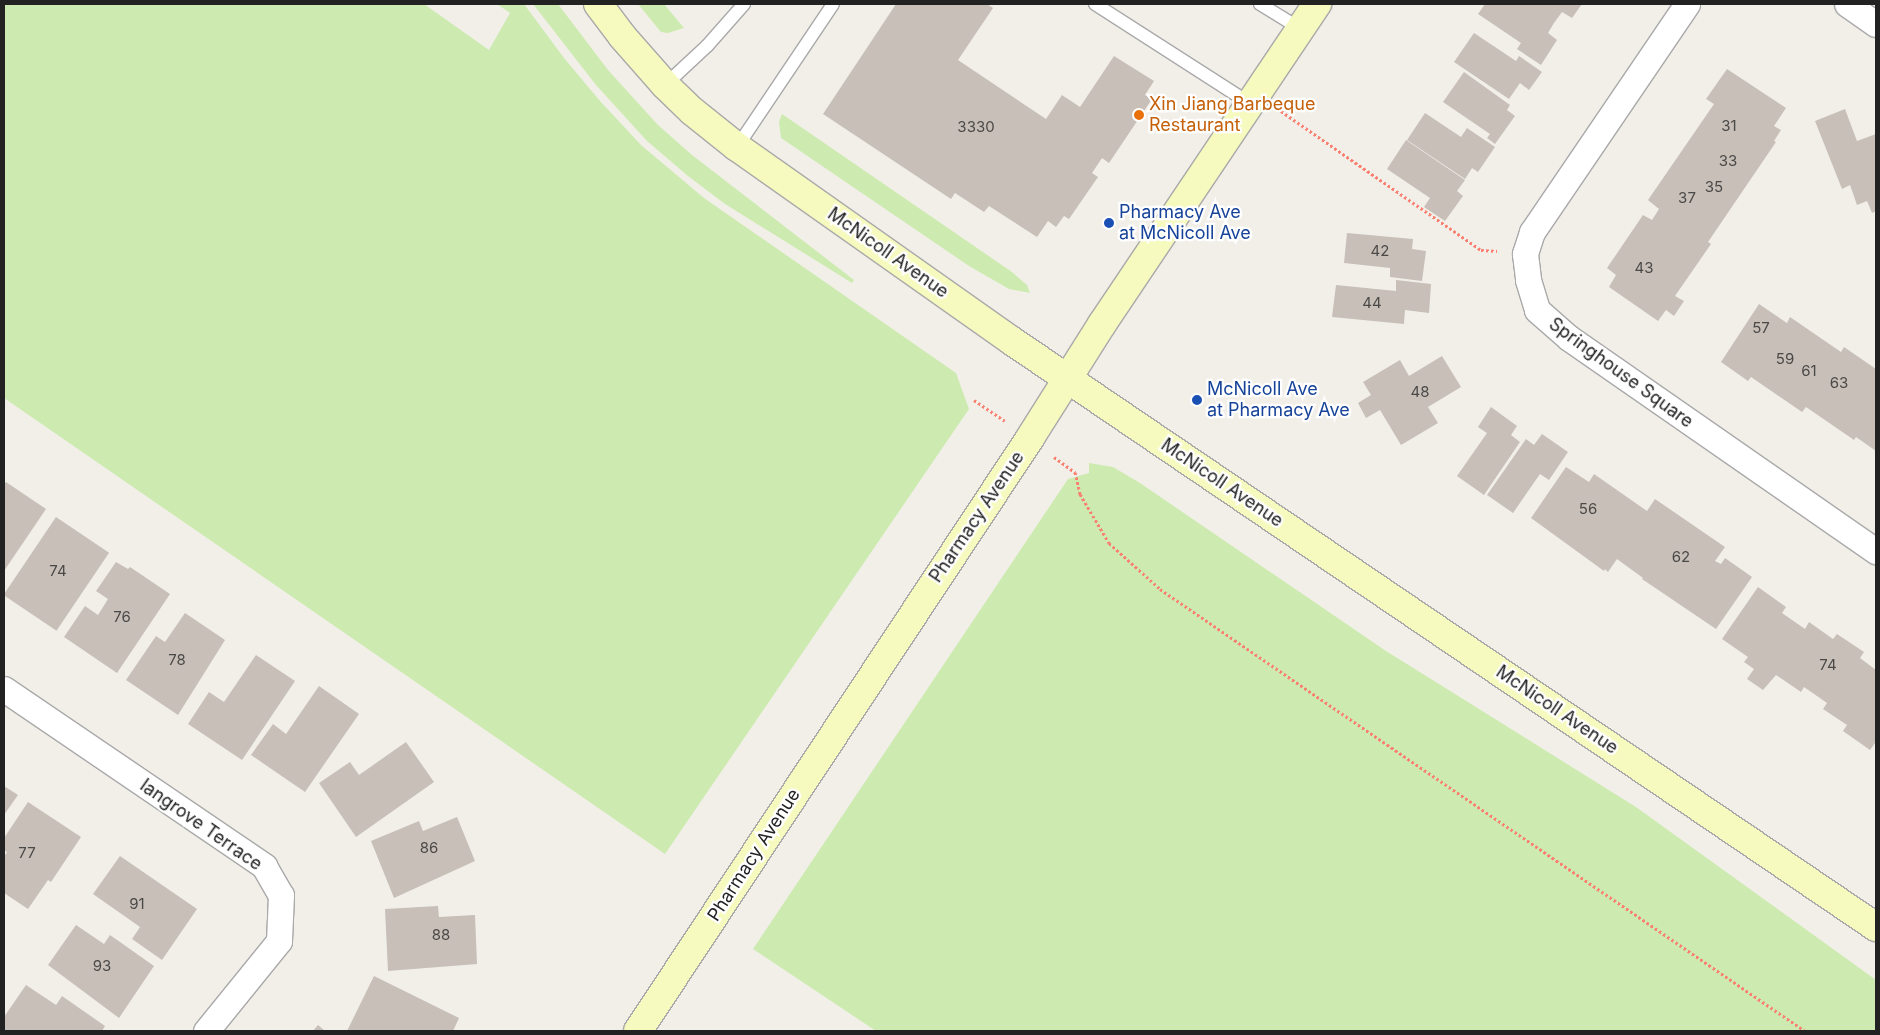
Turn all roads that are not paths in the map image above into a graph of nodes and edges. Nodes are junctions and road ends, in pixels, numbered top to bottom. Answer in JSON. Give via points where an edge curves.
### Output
{"nodes":[{"id":1,"x":598,"y":4,"type":"edge"},
{"id":2,"x":744,"y":4,"type":"edge"},
{"id":3,"x":833,"y":4,"type":"edge"},
{"id":4,"x":1095,"y":4,"type":"edge"},
{"id":5,"x":1260,"y":4,"type":"edge"},
{"id":6,"x":1317,"y":4,"type":"edge"},
{"id":7,"x":1687,"y":4,"type":"edge"},
{"id":8,"x":1847,"y":4,"type":"edge"},
{"id":9,"x":1876,"y":24,"type":"edge"},
{"id":10,"x":1300,"y":29,"type":"junction"},
{"id":11,"x":665,"y":85,"type":"junction"},
{"id":12,"x":1249,"y":103,"type":"junction"},
{"id":13,"x":737,"y":147,"type":"junction"},
{"id":14,"x":1067,"y":377,"type":"junction"},
{"id":15,"x":1876,"y":552,"type":"edge"},
{"id":16,"x":4,"y":689,"type":"edge"},
{"id":17,"x":1876,"y":927,"type":"edge"},
{"id":18,"x":206,"y":1031,"type":"edge"},
{"id":19,"x":638,"y":1031,"type":"edge"}],
"edges":[{"from":1,"to":11,"type":"main road","name":"McNicoll Avenue"},
{"from":2,"to":11,"type":"lane","via":[[707,46]]},
{"from":3,"to":13,"type":"lane"},
{"from":4,"to":12,"type":"lane"},
{"from":5,"to":10,"type":"lane"},
{"from":6,"to":10,"type":"main road","name":"Pharmacy Avenue"},
{"from":7,"to":15,"type":"street","name":"Springhouse Square","via":[[1532,232],[1525,254],[1528,280],[1537,310],[1550,323]]},
{"from":8,"to":9,"type":"street"},
{"from":10,"to":12,"type":"main road","name":"Pharmacy Avenue"},
{"from":11,"to":13,"type":"main road","name":"McNicoll Avenue"},
{"from":12,"to":14,"type":"main road","name":"Pharmacy Avenue"},
{"from":13,"to":14,"type":"main road","name":"McNicoll Avenue"},
{"from":14,"to":17,"type":"main road","name":"McNicoll Avenue"},
{"from":14,"to":19,"type":"main road","name":"Pharmacy Avenue","via":[[1030,438]]},
{"from":16,"to":18,"type":"street","name":"Iangrove Terrace","via":[[264,866],[281,895],[279,941]]}]}
